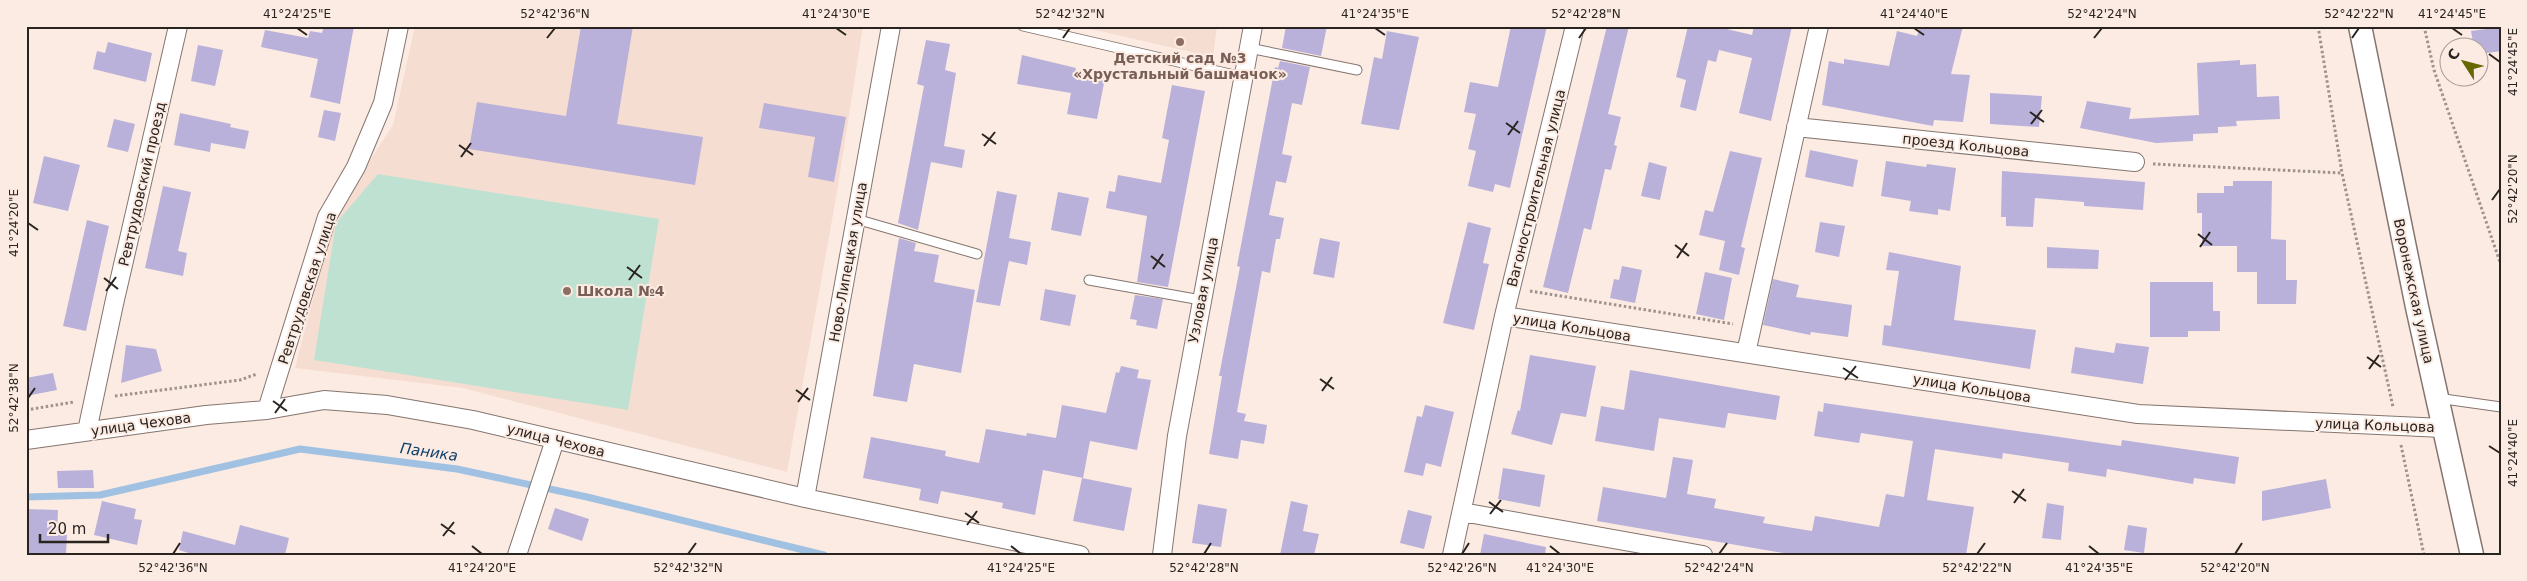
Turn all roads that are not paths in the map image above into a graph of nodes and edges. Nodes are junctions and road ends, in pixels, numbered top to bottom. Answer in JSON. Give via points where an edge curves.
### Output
{"nodes":[{"id":1,"x":178,"y":26,"type":"edge"},
{"id":2,"x":400,"y":26,"type":"edge"},
{"id":3,"x":891,"y":26,"type":"edge"},
{"id":4,"x":1023,"y":26,"type":"edge"},
{"id":5,"x":1253,"y":26,"type":"edge"},
{"id":6,"x":1575,"y":26,"type":"edge"},
{"id":7,"x":1819,"y":26,"type":"edge"},
{"id":8,"x":2360,"y":26,"type":"edge"},
{"id":9,"x":1249,"y":48,"type":"junction"},
{"id":10,"x":1357,"y":70,"type":"dead end"},
{"id":11,"x":1243,"y":77,"type":"junction"},
{"id":12,"x":1796,"y":127,"type":"junction"},
{"id":13,"x":2135,"y":162,"type":"road end"},
{"id":14,"x":856,"y":219,"type":"junction"},
{"id":15,"x":977,"y":254,"type":"dead end"},
{"id":16,"x":1090,"y":280,"type":"dead end"},
{"id":17,"x":1202,"y":300,"type":"junction"},
{"id":18,"x":1504,"y":316,"type":"junction"},
{"id":19,"x":1746,"y":353,"type":"junction"},
{"id":20,"x":2437,"y":398,"type":"junction"},
{"id":21,"x":2501,"y":407,"type":"edge"},
{"id":22,"x":267,"y":410,"type":"junction"},
{"id":23,"x":2443,"y":428,"type":"junction"},
{"id":24,"x":87,"y":431,"type":"junction"},
{"id":25,"x":26,"y":440,"type":"edge"},
{"id":26,"x":555,"y":440,"type":"junction"},
{"id":27,"x":805,"y":498,"type":"junction"},
{"id":28,"x":1462,"y":512,"type":"junction"},
{"id":29,"x":517,"y":555,"type":"edge"},
{"id":30,"x":1080,"y":555,"type":"edge"},
{"id":31,"x":1162,"y":555,"type":"edge"},
{"id":32,"x":1452,"y":555,"type":"edge"},
{"id":33,"x":1703,"y":555,"type":"edge"},
{"id":34,"x":2472,"y":555,"type":"edge"}],
"edges":[{"from":1,"to":24,"type":"street","name":"Ревтрудовский проезд"},
{"from":2,"to":22,"type":"street","name":"Ревтрудовская улица","via":[[383,103],[356,167],[327,217]]},
{"from":3,"to":14,"type":"street","name":"Ново-Липецкая улица"},
{"from":4,"to":11,"type":"lane"},
{"from":5,"to":9,"type":"street","name":"Узловая улица"},
{"from":6,"to":18,"type":"street","name":"Вагоностроительная улица"},
{"from":7,"to":12,"type":"street"},
{"from":8,"to":20,"type":"street","name":"Воронежская улица"},
{"from":9,"to":10,"type":"lane"},
{"from":9,"to":11,"type":"street","name":"Узловая улица"},
{"from":11,"to":17,"type":"street","name":"Узловая улица"},
{"from":12,"to":13,"type":"street","name":"проезд Кольцова"},
{"from":12,"to":19,"type":"street"},
{"from":14,"to":15,"type":"lane"},
{"from":14,"to":27,"type":"street","name":"Ново-Липецкая улица"},
{"from":16,"to":17,"type":"lane"},
{"from":17,"to":31,"type":"street","name":"Узловая улица","via":[[1177,436]]},
{"from":18,"to":19,"type":"street","name":"улица Кольцова"},
{"from":18,"to":28,"type":"street","name":"Вагоностроительная улица"},
{"from":19,"to":23,"type":"street","name":"улица Кольцова","via":[[2138,414]]},
{"from":20,"to":21,"type":"lane"},
{"from":20,"to":23,"type":"street","name":"Воронежская улица"},
{"from":22,"to":24,"type":"street","name":"улица Чехова"},
{"from":22,"to":26,"type":"street","name":"улица Чехова","via":[[324,400],[387,405],[473,420]]},
{"from":23,"to":34,"type":"street","name":"Воронежская улица"},
{"from":24,"to":25,"type":"street","name":"улица Чехова"},
{"from":26,"to":27,"type":"street","name":"улица Чехова"},
{"from":26,"to":29,"type":"street"},
{"from":27,"to":30,"type":"street","name":"улица Чехова"},
{"from":28,"to":32,"type":"street","name":"Вагоностроительная улица"},
{"from":28,"to":33,"type":"street"}]}
